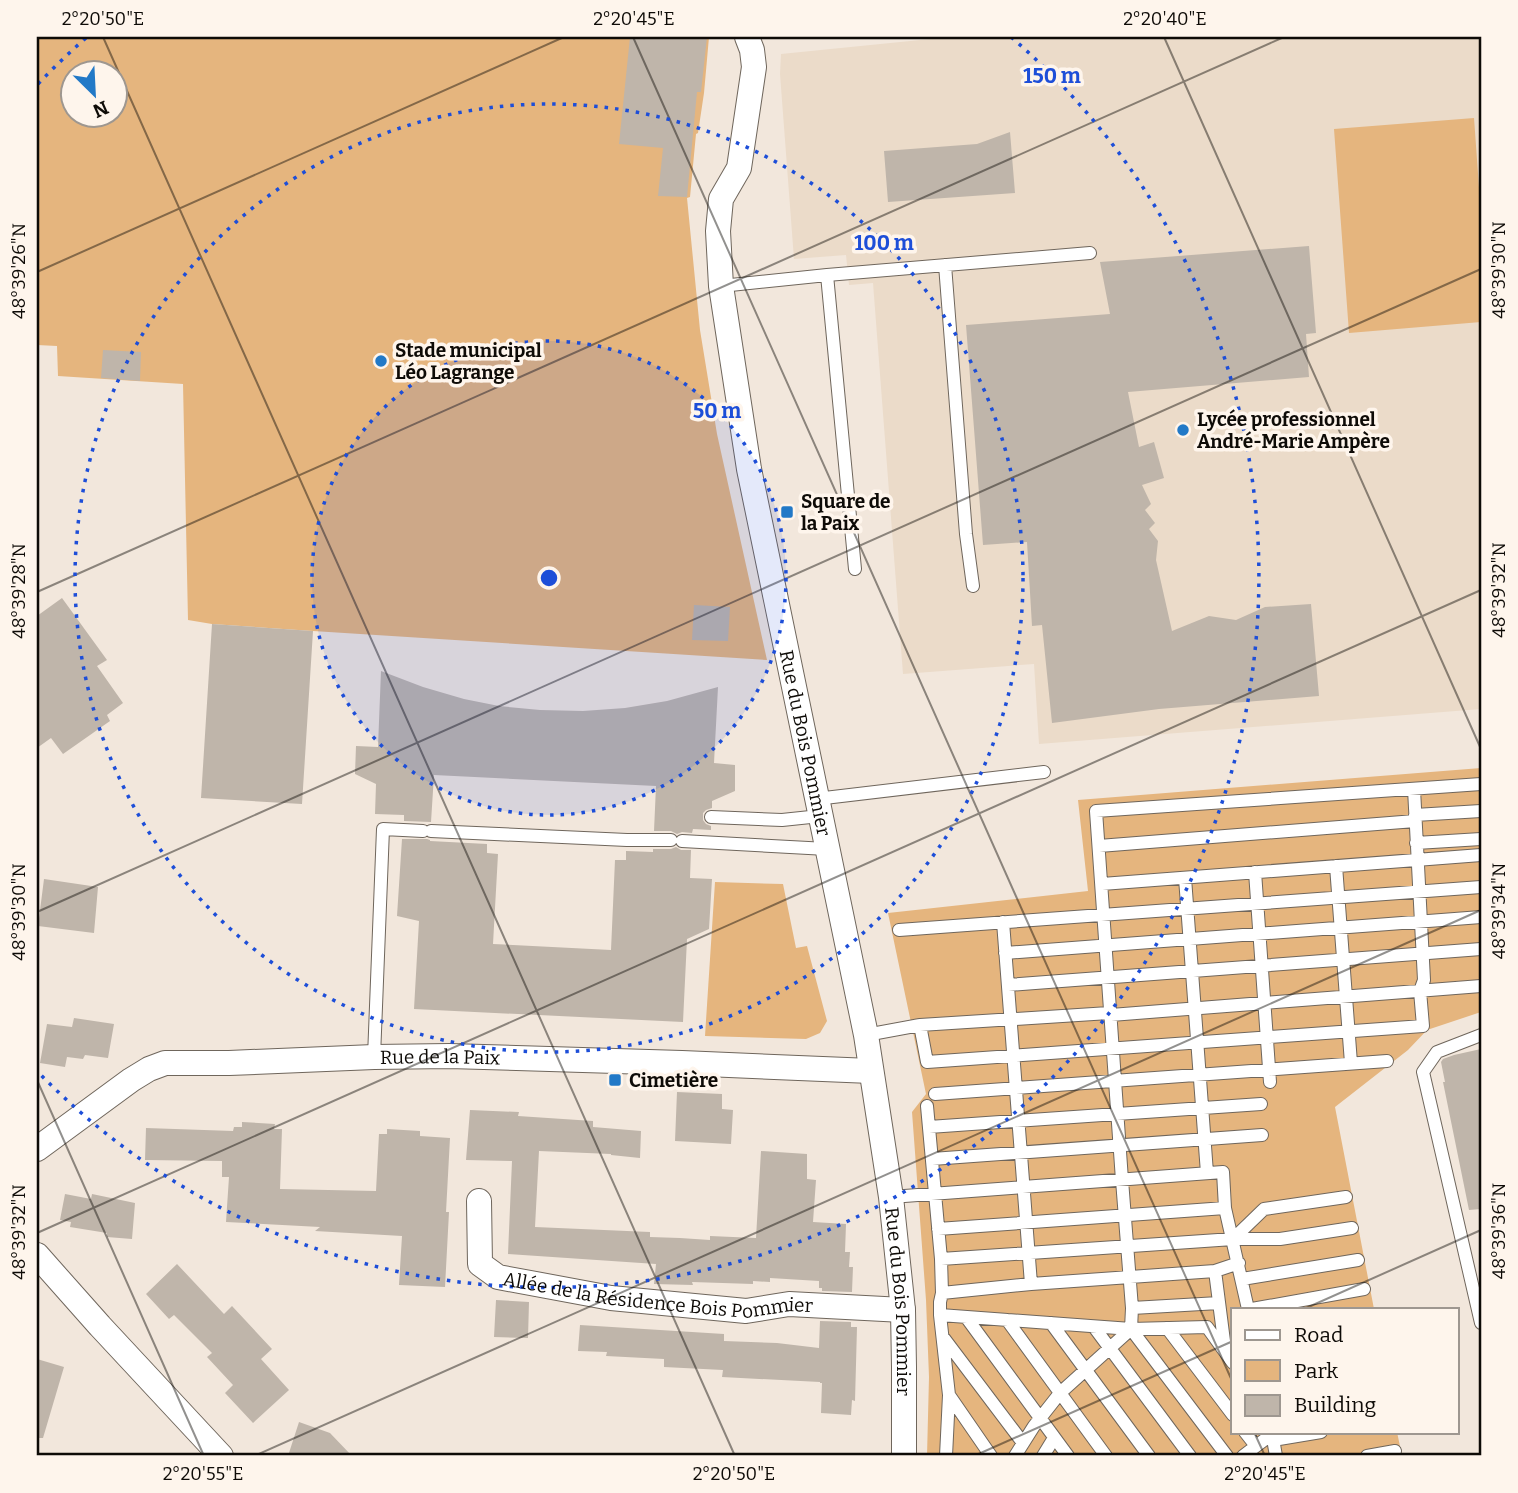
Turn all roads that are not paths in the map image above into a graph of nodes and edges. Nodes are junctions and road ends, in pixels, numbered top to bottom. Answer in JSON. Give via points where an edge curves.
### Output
{"nodes":[{"id":1,"x":747,"y":37,"type":"edge"},
{"id":2,"x":1090,"y":253,"type":"dead end"},
{"id":3,"x":945,"y":265,"type":"junction"},
{"id":4,"x":827,"y":275,"type":"junction"},
{"id":5,"x":721,"y":286,"type":"junction"},
{"id":6,"x":855,"y":569,"type":"dead end"},
{"id":7,"x":973,"y":586,"type":"dead end"},
{"id":8,"x":1044,"y":772,"type":"dead end"},
{"id":9,"x":1481,"y":784,"type":"edge"},
{"id":10,"x":1414,"y":789,"type":"junction"},
{"id":11,"x":818,"y":807,"type":"junction"},
{"id":12,"x":1481,"y":811,"type":"edge"},
{"id":13,"x":711,"y":817,"type":"dead end"},
{"id":14,"x":1415,"y":818,"type":"junction"},
{"id":15,"x":1481,"y":839,"type":"edge"},
{"id":16,"x":1416,"y":844,"type":"junction"},
{"id":17,"x":1099,"y":846,"type":"junction"},
{"id":18,"x":827,"y":849,"type":"junction"},
{"id":19,"x":1481,"y":855,"type":"edge"},
{"id":20,"x":1417,"y":860,"type":"junction"},
{"id":21,"x":1335,"y":866,"type":"junction"},
{"id":22,"x":1255,"y":872,"type":"junction"},
{"id":23,"x":1185,"y":878,"type":"junction"},
{"id":24,"x":1102,"y":884,"type":"junction"},
{"id":25,"x":1481,"y":887,"type":"edge"},
{"id":26,"x":1419,"y":891,"type":"junction"},
{"id":27,"x":1338,"y":898,"type":"junction"},
{"id":28,"x":1257,"y":903,"type":"junction"},
{"id":29,"x":1187,"y":908,"type":"junction"},
{"id":30,"x":1104,"y":914,"type":"junction"},
{"id":31,"x":1481,"y":917,"type":"edge"},
{"id":32,"x":1003,"y":922,"type":"junction"},
{"id":33,"x":1421,"y":922,"type":"junction"},
{"id":34,"x":1340,"y":928,"type":"junction"},
{"id":35,"x":899,"y":930,"type":"dead end"},
{"id":36,"x":1259,"y":933,"type":"junction"},
{"id":37,"x":1189,"y":939,"type":"junction"},
{"id":38,"x":1106,"y":945,"type":"junction"},
{"id":39,"x":1481,"y":949,"type":"edge"},
{"id":40,"x":1005,"y":953,"type":"junction"},
{"id":41,"x":1422,"y":953,"type":"junction"},
{"id":42,"x":1343,"y":959,"type":"junction"},
{"id":43,"x":1262,"y":966,"type":"junction"},
{"id":44,"x":1192,"y":971,"type":"junction"},
{"id":45,"x":1108,"y":977,"type":"junction"},
{"id":46,"x":1008,"y":985,"type":"junction"},
{"id":47,"x":1481,"y":986,"type":"edge"},
{"id":48,"x":1420,"y":991,"type":"junction"},
{"id":49,"x":1345,"y":997,"type":"junction"},
{"id":50,"x":1264,"y":1003,"type":"junction"},
{"id":51,"x":1195,"y":1008,"type":"junction"},
{"id":52,"x":1111,"y":1015,"type":"junction"},
{"id":53,"x":1011,"y":1019,"type":"junction"},
{"id":54,"x":920,"y":1025,"type":"junction"},
{"id":55,"x":1348,"y":1031,"type":"junction"},
{"id":56,"x":866,"y":1035,"type":"junction"},
{"id":57,"x":1481,"y":1035,"type":"edge"},
{"id":58,"x":1267,"y":1038,"type":"junction"},
{"id":59,"x":1197,"y":1042,"type":"junction"},
{"id":60,"x":1113,"y":1049,"type":"junction"},
{"id":61,"x":374,"y":1056,"type":"junction"},
{"id":62,"x":1013,"y":1056,"type":"junction"},
{"id":63,"x":1388,"y":1061,"type":"dead end"},
{"id":64,"x":1351,"y":1063,"type":"junction"},
{"id":65,"x":871,"y":1071,"type":"junction"},
{"id":66,"x":1200,"y":1074,"type":"junction"},
{"id":67,"x":1269,"y":1075,"type":"junction"},
{"id":68,"x":1115,"y":1080,"type":"junction"},
{"id":69,"x":1016,"y":1087,"type":"junction"},
{"id":70,"x":935,"y":1094,"type":"dead end"},
{"id":71,"x":1261,"y":1104,"type":"dead end"},
{"id":72,"x":927,"y":1106,"type":"dead end"},
{"id":73,"x":1202,"y":1108,"type":"junction"},
{"id":74,"x":1118,"y":1114,"type":"junction"},
{"id":75,"x":1018,"y":1120,"type":"junction"},
{"id":76,"x":929,"y":1127,"type":"junction"},
{"id":77,"x":1262,"y":1135,"type":"dead end"},
{"id":78,"x":1205,"y":1139,"type":"junction"},
{"id":79,"x":1119,"y":1145,"type":"junction"},
{"id":80,"x":37,"y":1150,"type":"edge"},
{"id":81,"x":1021,"y":1153,"type":"junction"},
{"id":82,"x":932,"y":1159,"type":"junction"},
{"id":83,"x":1207,"y":1173,"type":"junction"},
{"id":84,"x":1122,"y":1181,"type":"junction"},
{"id":85,"x":1024,"y":1187,"type":"junction"},
{"id":86,"x":935,"y":1193,"type":"junction"},
{"id":87,"x":891,"y":1197,"type":"junction"},
{"id":88,"x":1346,"y":1197,"type":"dead end"},
{"id":89,"x":479,"y":1201,"type":"dead end"},
{"id":90,"x":1225,"y":1208,"type":"junction"},
{"id":91,"x":1124,"y":1215,"type":"junction"},
{"id":92,"x":1026,"y":1222,"type":"junction"},
{"id":93,"x":1352,"y":1228,"type":"dead end"},
{"id":94,"x":938,"y":1229,"type":"junction"},
{"id":95,"x":1233,"y":1239,"type":"junction"},
{"id":96,"x":1127,"y":1247,"type":"junction"},
{"id":97,"x":1029,"y":1254,"type":"junction"},
{"id":98,"x":37,"y":1255,"type":"edge"},
{"id":99,"x":941,"y":1259,"type":"junction"},
{"id":100,"x":1358,"y":1260,"type":"dead end"},
{"id":101,"x":1239,"y":1263,"type":"junction"},
{"id":102,"x":1215,"y":1271,"type":"junction"},
{"id":103,"x":1130,"y":1277,"type":"junction"},
{"id":104,"x":1242,"y":1279,"type":"junction"},
{"id":105,"x":1031,"y":1284,"type":"junction"},
{"id":106,"x":1364,"y":1289,"type":"dead end"},
{"id":107,"x":942,"y":1293,"type":"junction"},
{"id":108,"x":1219,"y":1303,"type":"junction"},
{"id":109,"x":1132,"y":1308,"type":"junction"},
{"id":110,"x":1250,"y":1308,"type":"edge"},
{"id":111,"x":1256,"y":1308,"type":"edge"},
{"id":112,"x":903,"y":1310,"type":"junction"},
{"id":113,"x":940,"y":1315,"type":"junction"},
{"id":114,"x":966,"y":1317,"type":"junction"},
{"id":115,"x":1007,"y":1320,"type":"junction"},
{"id":116,"x":1051,"y":1323,"type":"junction"},
{"id":117,"x":1481,"y":1323,"type":"edge"},
{"id":118,"x":1094,"y":1327,"type":"junction"},
{"id":119,"x":1167,"y":1328,"type":"junction"},
{"id":120,"x":1131,"y":1329,"type":"junction"},
{"id":121,"x":942,"y":1335,"type":"junction"},
{"id":122,"x":1110,"y":1348,"type":"junction"},
{"id":123,"x":1229,"y":1358,"type":"edge"},
{"id":124,"x":1085,"y":1370,"type":"junction"},
{"id":125,"x":1060,"y":1393,"type":"junction"},
{"id":126,"x":948,"y":1395,"type":"junction"},
{"id":127,"x":1231,"y":1413,"type":"edge"},
{"id":128,"x":1040,"y":1418,"type":"junction"},
{"id":129,"x":1247,"y":1434,"type":"edge"},
{"id":130,"x":1272,"y":1435,"type":"edge"},
{"id":131,"x":1054,"y":1438,"type":"junction"},
{"id":132,"x":1023,"y":1443,"type":"junction"},
{"id":133,"x":1256,"y":1446,"type":"junction"},
{"id":134,"x":946,"y":1451,"type":"edge"},
{"id":135,"x":1395,"y":1451,"type":"dead end"},
{"id":136,"x":221,"y":1456,"type":"edge"},
{"id":137,"x":904,"y":1456,"type":"edge"},
{"id":138,"x":955,"y":1456,"type":"edge"},
{"id":139,"x":992,"y":1456,"type":"edge"},
{"id":140,"x":1015,"y":1456,"type":"edge"},
{"id":141,"x":1043,"y":1456,"type":"edge"},
{"id":142,"x":1068,"y":1456,"type":"edge"},
{"id":143,"x":1106,"y":1456,"type":"edge"},
{"id":144,"x":1149,"y":1456,"type":"edge"},
{"id":145,"x":1189,"y":1456,"type":"edge"},
{"id":146,"x":1227,"y":1456,"type":"edge"},
{"id":147,"x":1243,"y":1456,"type":"edge"},
{"id":148,"x":1276,"y":1456,"type":"edge"},
{"id":149,"x":1367,"y":1456,"type":"edge"}],
"edges":[{"from":1,"to":5,"type":"street","name":"Rue du Bois Pommier","via":[[754,66],[739,168],[721,199]]},
{"from":2,"to":3,"type":"lane"},
{"from":3,"to":4,"type":"lane"},
{"from":3,"to":7,"type":"lane"},
{"from":4,"to":5,"type":"lane"},
{"from":4,"to":6,"type":"lane"},
{"from":5,"to":11,"type":"street","name":"Rue du Bois Pommier","via":[[749,469]]},
{"from":8,"to":11,"type":"lane"},
{"from":9,"to":10,"type":"lane"},
{"from":10,"to":14,"type":"lane"},
{"from":10,"to":17,"type":"lane","via":[[1096,811]]},
{"from":11,"to":13,"type":"lane","via":[[782,820]]},
{"from":11,"to":18,"type":"street","name":"Rue du Bois Pommier"},
{"from":12,"to":14,"type":"lane"},
{"from":14,"to":16,"type":"lane"},
{"from":14,"to":17,"type":"lane"},
{"from":15,"to":16,"type":"lane"},
{"from":16,"to":20,"type":"lane"},
{"from":17,"to":24,"type":"lane"},
{"from":18,"to":56,"type":"street","name":"Rue du Bois Pommier"},
{"from":18,"to":61,"type":"lane","via":[[383,829]]},
{"from":19,"to":20,"type":"lane"},
{"from":20,"to":21,"type":"lane"},
{"from":20,"to":26,"type":"lane"},
{"from":21,"to":22,"type":"lane"},
{"from":21,"to":27,"type":"lane"},
{"from":22,"to":23,"type":"lane"},
{"from":22,"to":28,"type":"lane"},
{"from":23,"to":24,"type":"lane"},
{"from":23,"to":29,"type":"lane"},
{"from":24,"to":30,"type":"lane"},
{"from":25,"to":26,"type":"lane"},
{"from":26,"to":27,"type":"lane"},
{"from":26,"to":33,"type":"lane"},
{"from":27,"to":28,"type":"lane"},
{"from":27,"to":34,"type":"lane"},
{"from":28,"to":29,"type":"lane"},
{"from":28,"to":36,"type":"lane"},
{"from":29,"to":30,"type":"lane"},
{"from":29,"to":37,"type":"lane"},
{"from":30,"to":32,"type":"lane"},
{"from":30,"to":38,"type":"lane"},
{"from":31,"to":33,"type":"lane"},
{"from":32,"to":35,"type":"lane"},
{"from":32,"to":40,"type":"lane"},
{"from":33,"to":34,"type":"lane"},
{"from":33,"to":41,"type":"lane"},
{"from":34,"to":36,"type":"lane"},
{"from":34,"to":42,"type":"lane"},
{"from":36,"to":37,"type":"lane"},
{"from":36,"to":43,"type":"lane"},
{"from":37,"to":38,"type":"lane"},
{"from":37,"to":44,"type":"lane"},
{"from":38,"to":40,"type":"lane"},
{"from":38,"to":45,"type":"lane"},
{"from":39,"to":41,"type":"lane"},
{"from":40,"to":46,"type":"lane"},
{"from":41,"to":42,"type":"lane"},
{"from":41,"to":48,"type":"lane"},
{"from":42,"to":43,"type":"lane"},
{"from":42,"to":49,"type":"lane"},
{"from":43,"to":44,"type":"lane"},
{"from":43,"to":50,"type":"lane"},
{"from":44,"to":45,"type":"lane"},
{"from":44,"to":51,"type":"lane"},
{"from":45,"to":46,"type":"lane"},
{"from":45,"to":52,"type":"lane"},
{"from":46,"to":53,"type":"lane"},
{"from":47,"to":48,"type":"lane"},
{"from":48,"to":49,"type":"lane"},
{"from":48,"to":55,"type":"lane","via":[[1423,1026]]},
{"from":49,"to":50,"type":"lane"},
{"from":49,"to":55,"type":"lane"},
{"from":50,"to":51,"type":"lane"},
{"from":50,"to":58,"type":"lane"},
{"from":51,"to":52,"type":"lane"},
{"from":51,"to":59,"type":"lane"},
{"from":52,"to":53,"type":"lane"},
{"from":52,"to":60,"type":"lane"},
{"from":53,"to":54,"type":"lane"},
{"from":53,"to":62,"type":"lane"},
{"from":54,"to":56,"type":"lane"},
{"from":54,"to":62,"type":"lane","via":[[927,1062]]},
{"from":55,"to":58,"type":"lane"},
{"from":55,"to":64,"type":"lane"},
{"from":56,"to":65,"type":"street","name":"Rue du Bois Pommier"},
{"from":57,"to":117,"type":"lane","via":[[1437,1052],[1423,1072]]},
{"from":58,"to":59,"type":"lane"},
{"from":58,"to":67,"type":"lane"},
{"from":59,"to":60,"type":"lane"},
{"from":59,"to":66,"type":"lane"},
{"from":60,"to":62,"type":"lane"},
{"from":60,"to":68,"type":"lane"},
{"from":61,"to":65,"type":"street","name":"Rue de la Paix"},
{"from":61,"to":80,"type":"street","name":"Rue de la Paix","via":[[165,1063],[131,1080]]},
{"from":62,"to":69,"type":"lane"},
{"from":63,"to":64,"type":"lane"},
{"from":64,"to":67,"type":"lane"},
{"from":65,"to":87,"type":"street","name":"Rue du Bois Pommier"},
{"from":66,"to":67,"type":"lane"},
{"from":66,"to":68,"type":"lane"},
{"from":66,"to":73,"type":"lane"},
{"from":68,"to":69,"type":"lane"},
{"from":68,"to":74,"type":"lane"},
{"from":69,"to":70,"type":"lane"},
{"from":69,"to":75,"type":"lane"},
{"from":71,"to":73,"type":"lane"},
{"from":72,"to":76,"type":"lane"},
{"from":73,"to":74,"type":"lane"},
{"from":73,"to":78,"type":"lane"},
{"from":74,"to":75,"type":"lane"},
{"from":74,"to":79,"type":"lane"},
{"from":75,"to":76,"type":"lane"},
{"from":75,"to":81,"type":"lane"},
{"from":76,"to":82,"type":"lane"},
{"from":77,"to":78,"type":"lane"},
{"from":78,"to":79,"type":"lane"},
{"from":78,"to":83,"type":"lane"},
{"from":79,"to":81,"type":"lane"},
{"from":79,"to":84,"type":"lane"},
{"from":81,"to":82,"type":"lane"},
{"from":81,"to":85,"type":"lane"},
{"from":82,"to":86,"type":"lane"},
{"from":83,"to":84,"type":"lane"},
{"from":83,"to":90,"type":"lane","via":[[1223,1172]]},
{"from":84,"to":85,"type":"lane"},
{"from":84,"to":91,"type":"lane"},
{"from":85,"to":86,"type":"lane"},
{"from":85,"to":92,"type":"lane"},
{"from":86,"to":87,"type":"lane"},
{"from":86,"to":94,"type":"lane"},
{"from":87,"to":112,"type":"street","name":"Rue du Bois Pommier"},
{"from":88,"to":95,"type":"lane","via":[[1265,1209]]},
{"from":89,"to":112,"type":"street","name":"Allée de la Résidence Bois Pommier","via":[[480,1264],[498,1277],[611,1297],[746,1311],[789,1304]]},
{"from":90,"to":91,"type":"lane"},
{"from":90,"to":95,"type":"lane"},
{"from":91,"to":92,"type":"lane"},
{"from":91,"to":96,"type":"lane"},
{"from":92,"to":94,"type":"lane"},
{"from":92,"to":97,"type":"lane"},
{"from":93,"to":95,"type":"lane","via":[[1280,1239]]},
{"from":94,"to":99,"type":"lane"},
{"from":95,"to":96,"type":"lane"},
{"from":95,"to":101,"type":"lane"},
{"from":96,"to":97,"type":"lane"},
{"from":96,"to":103,"type":"lane"},
{"from":97,"to":99,"type":"lane"},
{"from":97,"to":105,"type":"lane"},
{"from":98,"to":136,"type":"street"},
{"from":99,"to":107,"type":"lane"},
{"from":100,"to":104,"type":"lane"},
{"from":101,"to":102,"type":"lane"},
{"from":101,"to":104,"type":"lane"},
{"from":102,"to":103,"type":"lane"},
{"from":102,"to":108,"type":"lane"},
{"from":103,"to":105,"type":"lane"},
{"from":103,"to":109,"type":"lane"},
{"from":104,"to":110,"type":"lane"},
{"from":105,"to":107,"type":"lane"},
{"from":106,"to":111,"type":"lane"},
{"from":107,"to":113,"type":"lane"},
{"from":108,"to":109,"type":"lane"},
{"from":108,"to":123,"type":"lane"},
{"from":109,"to":120,"type":"lane"},
{"from":112,"to":137,"type":"street","name":"Rue du Bois Pommier"},
{"from":113,"to":114,"type":"lane"},
{"from":113,"to":121,"type":"lane"},
{"from":114,"to":115,"type":"lane"},
{"from":114,"to":128,"type":"lane"},
{"from":115,"to":116,"type":"lane"},
{"from":115,"to":125,"type":"lane"},
{"from":116,"to":118,"type":"lane"},
{"from":116,"to":124,"type":"lane"},
{"from":118,"to":120,"type":"lane"},
{"from":118,"to":122,"type":"lane"},
{"from":119,"to":120,"type":"lane"},
{"from":119,"to":123,"type":"lane","via":[[1207,1327]]},
{"from":119,"to":127,"type":"lane"},
{"from":120,"to":122,"type":"lane"},
{"from":120,"to":146,"type":"lane"},
{"from":121,"to":126,"type":"lane"},
{"from":121,"to":132,"type":"lane"},
{"from":122,"to":124,"type":"lane"},
{"from":122,"to":145,"type":"lane"},
{"from":124,"to":125,"type":"lane"},
{"from":124,"to":144,"type":"lane"},
{"from":125,"to":128,"type":"lane"},
{"from":125,"to":143,"type":"lane"},
{"from":126,"to":134,"type":"lane"},
{"from":126,"to":139,"type":"lane"},
{"from":128,"to":131,"type":"lane"},
{"from":128,"to":132,"type":"lane"},
{"from":129,"to":133,"type":"lane"},
{"from":130,"to":133,"type":"lane"},
{"from":130,"to":148,"type":"lane"},
{"from":131,"to":141,"type":"lane"},
{"from":131,"to":142,"type":"lane"},
{"from":132,"to":140,"type":"lane"},
{"from":133,"to":147,"type":"lane"},
{"from":134,"to":138,"type":"lane"},
{"from":135,"to":149,"type":"lane"}]}
